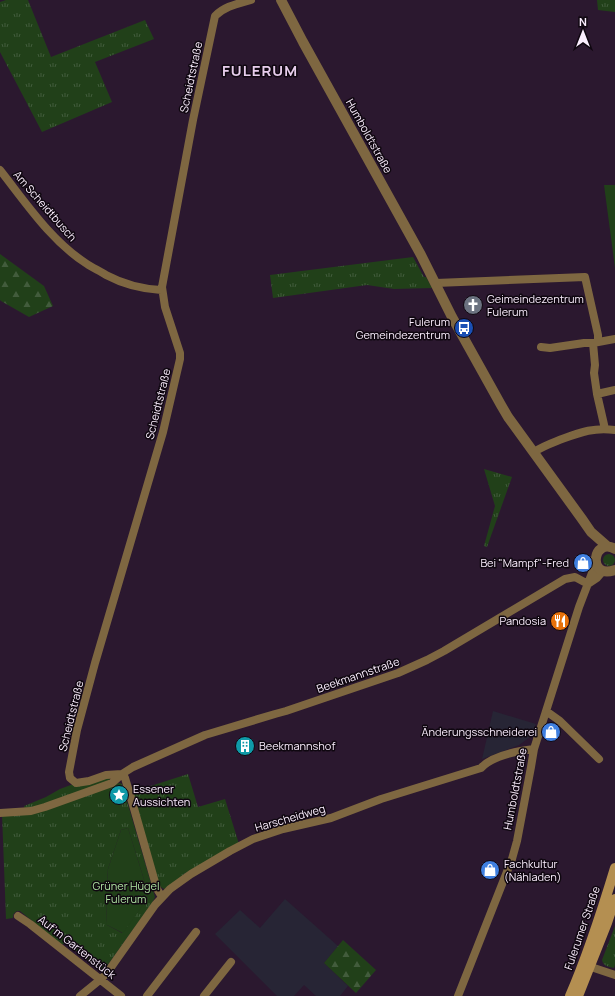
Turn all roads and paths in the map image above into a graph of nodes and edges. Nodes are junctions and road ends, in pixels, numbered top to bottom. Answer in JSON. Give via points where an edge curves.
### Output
{"nodes":[{"id":1,"x":251,"y":0,"type":"edge"},
{"id":2,"x":281,"y":0,"type":"edge"},
{"id":3,"x":0,"y":170,"type":"edge"},
{"id":4,"x":436,"y":283,"type":"junction"},
{"id":5,"x":161,"y":290,"type":"junction"},
{"id":6,"x":615,"y":339,"type":"edge"},
{"id":7,"x":595,"y":343,"type":"junction"},
{"id":8,"x":541,"y":347,"type":"dead end"},
{"id":9,"x":615,"y":390,"type":"edge"},
{"id":10,"x":597,"y":394,"type":"junction"},
{"id":11,"x":605,"y":429,"type":"junction"},
{"id":12,"x":615,"y":430,"type":"edge"},
{"id":13,"x":534,"y":452,"type":"junction"},
{"id":14,"x":591,"y":532,"type":"junction"},
{"id":15,"x":611,"y":547,"type":"edge"},
{"id":16,"x":598,"y":552,"type":"junction"},
{"id":17,"x":599,"y":568,"type":"junction"},
{"id":18,"x":615,"y":570,"type":"edge"},
{"id":19,"x":588,"y":584,"type":"junction"},
{"id":20,"x":546,"y":711,"type":"junction"},
{"id":21,"x":534,"y":749,"type":"junction"},
{"id":22,"x":599,"y":759,"type":"dead end"},
{"id":23,"x":122,"y":774,"type":"junction"},
{"id":24,"x":0,"y":813,"type":"edge"},
{"id":25,"x":615,"y":868,"type":"edge"},
{"id":26,"x":162,"y":897,"type":"junction"},
{"id":27,"x":615,"y":899,"type":"edge"},
{"id":28,"x":18,"y":916,"type":"dead end"},
{"id":29,"x":196,"y":932,"type":"dead end"},
{"id":30,"x":231,"y":962,"type":"dead end"},
{"id":31,"x":586,"y":966,"type":"junction"},
{"id":32,"x":615,"y":975,"type":"edge"},
{"id":33,"x":100,"y":979,"type":"junction"},
{"id":34,"x":80,"y":996,"type":"edge"},
{"id":35,"x":121,"y":996,"type":"edge"},
{"id":36,"x":147,"y":996,"type":"edge"},
{"id":37,"x":204,"y":996,"type":"edge"},
{"id":38,"x":458,"y":996,"type":"edge"},
{"id":39,"x":570,"y":996,"type":"edge"},
{"id":40,"x":578,"y":996,"type":"edge"}],
"edges":[{"from":1,"to":5,"type":"street","name":"Scheidtstraße","via":[[221,10],[215,16]]},
{"from":2,"to":4,"type":"street","name":"Humboldtstraße"},
{"from":3,"to":5,"type":"street","name":"Am Scheidtbusch","via":[[46,228],[87,265],[128,284],[148,290]]},
{"from":4,"to":7,"type":"street","via":[[585,277],[598,335]]},
{"from":4,"to":13,"type":"street","name":"Humboldtstraße","via":[[501,406]]},
{"from":5,"to":23,"type":"street","name":"Scheidtstraße","via":[[180,359],[162,432],[93,670],[69,772],[70,778],[76,783],[106,775]]},
{"from":6,"to":7,"type":"street"},
{"from":7,"to":8,"type":"street"},
{"from":7,"to":10,"type":"street","via":[[594,374]]},
{"from":9,"to":10,"type":"street"},
{"from":10,"to":11,"type":"street"},
{"from":11,"to":12,"type":"street"},
{"from":11,"to":13,"type":"street","via":[[585,431]]},
{"from":13,"to":14,"type":"street","name":"Humboldtstraße"},
{"from":14,"to":15,"type":"street","name":"Humboldtstraße"},
{"from":14,"to":16,"type":"street","name":"Humboldtstraße"},
{"from":15,"to":16,"type":"street","name":"Humboldtstraße","via":[[602,548]]},
{"from":16,"to":17,"type":"street","name":"Humboldtstraße","via":[[595,561]]},
{"from":17,"to":18,"type":"street","via":[[609,572]]},
{"from":17,"to":19,"type":"street","name":"Humboldtstraße","via":[[592,573]]},
{"from":19,"to":20,"type":"street","name":"Humboldtstraße"},
{"from":19,"to":23,"type":"street","name":"Beekmannstraße","via":[[575,577],[565,579],[411,668],[286,712],[205,734]]},
{"from":20,"to":21,"type":"street","name":"Humboldtstraße"},
{"from":20,"to":22,"type":"street"},
{"from":21,"to":26,"type":"street","name":"Harscheidweg","via":[[511,753],[486,763],[481,768],[381,799],[331,818],[253,839],[191,874]]},
{"from":21,"to":38,"type":"street","name":"Humboldtstraße","via":[[514,854]]},
{"from":23,"to":24,"type":"street","name":"Beekmannstraße","via":[[106,786],[45,807],[31,811]]},
{"from":23,"to":26,"type":"street","via":[[157,889]]},
{"from":25,"to":31,"type":"main road","name":"Fulerumer Straße"},
{"from":26,"to":33,"type":"street","name":"Harscheidweg"},
{"from":27,"to":31,"type":"main road","name":"Fulerumer Straße","via":[[607,923]]},
{"from":28,"to":33,"type":"street","name":"Auf'm Gartenstück"},
{"from":29,"to":36,"type":"street"},
{"from":30,"to":37,"type":"street"},
{"from":31,"to":32,"type":"street"},
{"from":31,"to":39,"type":"main road","name":"Fulerumer Straße"},
{"from":31,"to":40,"type":"main road","name":"Fulerumer Straße"},
{"from":33,"to":34,"type":"street","name":"Harscheidweg"},
{"from":33,"to":35,"type":"street","name":"Auf'm Gartenstück"}]}
